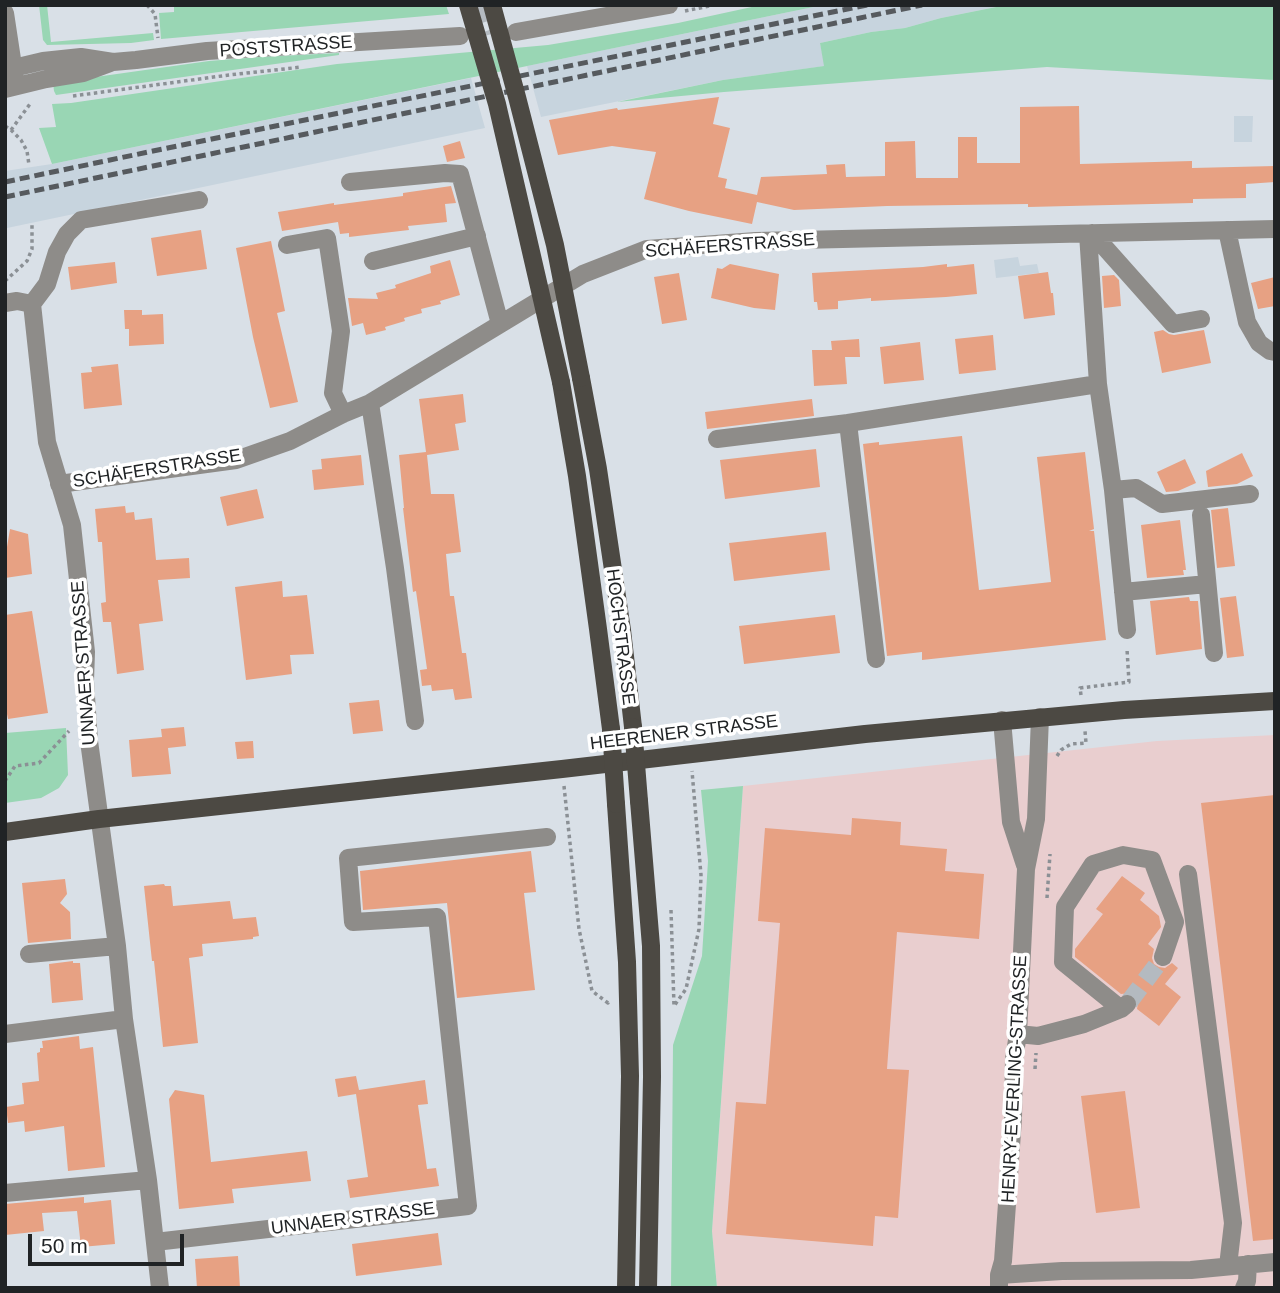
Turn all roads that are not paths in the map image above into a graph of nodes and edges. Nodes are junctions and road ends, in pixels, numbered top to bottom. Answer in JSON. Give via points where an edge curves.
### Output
{"nodes":[{"id":1,"x":468,"y":5,"type":"edge"},
{"id":2,"x":492,"y":5,"type":"edge"},
{"id":3,"x":669,"y":5,"type":"edge"},
{"id":4,"x":5,"y":13,"type":"edge"},
{"id":5,"x":516,"y":32,"type":"dead end"},
{"id":6,"x":460,"y":36,"type":"dead end"},
{"id":7,"x":113,"y":62,"type":"junction"},
{"id":8,"x":9,"y":69,"type":"edge"},
{"id":9,"x":11,"y":88,"type":"edge"},
{"id":10,"x":350,"y":182,"type":"dead end"},
{"id":11,"x":199,"y":201,"type":"dead end"},
{"id":12,"x":1275,"y":229,"type":"edge"},
{"id":13,"x":1227,"y":230,"type":"junction"},
{"id":14,"x":1090,"y":233,"type":"junction"},
{"id":15,"x":477,"y":236,"type":"junction"},
{"id":16,"x":287,"y":245,"type":"dead end"},
{"id":17,"x":373,"y":261,"type":"dead end"},
{"id":18,"x":5,"y":303,"type":"edge"},
{"id":19,"x":32,"y":304,"type":"junction"},
{"id":20,"x":1201,"y":319,"type":"dead end"},
{"id":21,"x":500,"y":324,"type":"junction"},
{"id":22,"x":1275,"y":352,"type":"edge"},
{"id":23,"x":1098,"y":384,"type":"junction"},
{"id":24,"x":370,"y":403,"type":"junction"},
{"id":25,"x":343,"y":414,"type":"junction"},
{"id":26,"x":848,"y":423,"type":"junction"},
{"id":27,"x":717,"y":439,"type":"dead end"},
{"id":28,"x":60,"y":484,"type":"junction"},
{"id":29,"x":1113,"y":490,"type":"junction"},
{"id":30,"x":1250,"y":494,"type":"dead end"},
{"id":31,"x":1200,"y":515,"type":"dead end"},
{"id":32,"x":1207,"y":584,"type":"junction"},
{"id":33,"x":1123,"y":592,"type":"junction"},
{"id":34,"x":1127,"y":630,"type":"road end"},
{"id":35,"x":1213,"y":653,"type":"dead end"},
{"id":36,"x":876,"y":659,"type":"dead end"},
{"id":37,"x":1275,"y":701,"type":"edge"},
{"id":38,"x":1040,"y":717,"type":"junction"},
{"id":39,"x":1002,"y":720,"type":"junction"},
{"id":40,"x":415,"y":721,"type":"dead end"},
{"id":41,"x":100,"y":819,"type":"junction"},
{"id":42,"x":5,"y":832,"type":"edge"},
{"id":43,"x":547,"y":837,"type":"dead end"},
{"id":44,"x":1026,"y":869,"type":"junction"},
{"id":45,"x":1188,"y":874,"type":"dead end"},
{"id":46,"x":117,"y":946,"type":"junction"},
{"id":47,"x":29,"y":954,"type":"dead end"},
{"id":48,"x":1163,"y":957,"type":"tunnel mouth"},
{"id":49,"x":124,"y":1019,"type":"junction"},
{"id":50,"x":5,"y":1034,"type":"edge"},
{"id":51,"x":1018,"y":1034,"type":"junction"},
{"id":52,"x":148,"y":1180,"type":"junction"},
{"id":53,"x":5,"y":1193,"type":"edge"},
{"id":54,"x":155,"y":1242,"type":"junction"},
{"id":55,"x":1275,"y":1262,"type":"edge"},
{"id":56,"x":1248,"y":1264,"type":"junction"},
{"id":57,"x":1228,"y":1266,"type":"junction"},
{"id":58,"x":999,"y":1281,"type":"edge"},
{"id":59,"x":160,"y":1288,"type":"edge"},
{"id":60,"x":626,"y":1288,"type":"edge"},
{"id":61,"x":648,"y":1288,"type":"edge"},
{"id":62,"x":1244,"y":1288,"type":"edge"}],
"edges":[{"from":1,"to":60,"type":"main road","name":"HOCHSTRASSE","bridge":true,"via":[[497,104],[561,382],[611,729],[630,1063]]},
{"from":2,"to":61,"type":"main road","name":"HOCHSTRASSE","bridge":true,"via":[[555,245],[598,469],[620,616],[651,946]]},
{"from":3,"to":5,"type":"street"},
{"from":4,"to":8,"type":"street"},
{"from":6,"to":7,"type":"street","name":"POSTSTRASSE","via":[[207,51]]},
{"from":7,"to":8,"type":"street","name":"POSTSTRASSE","via":[[81,57]]},
{"from":7,"to":9,"type":"street","name":"POSTSTRASSE","via":[[83,74]]},
{"from":8,"to":9,"type":"street"},
{"from":10,"to":15,"type":"street","via":[[460,174]]},
{"from":11,"to":19,"type":"street","via":[[81,220],[67,234],[47,284]]},
{"from":12,"to":13,"type":"street","name":"SCHÄFERSTRASSE"},
{"from":13,"to":14,"type":"street","name":"SCHÄFERSTRASSE"},
{"from":13,"to":22,"type":"street","via":[[1247,322],[1259,343]]},
{"from":14,"to":20,"type":"street","via":[[1173,324]]},
{"from":14,"to":21,"type":"street","name":"SCHÄFERSTRASSE","via":[[756,241],[647,249],[583,274]]},
{"from":14,"to":23,"type":"street"},
{"from":15,"to":17,"type":"street"},
{"from":15,"to":21,"type":"street"},
{"from":16,"to":25,"type":"street","via":[[327,238],[341,331],[333,393]]},
{"from":18,"to":19,"type":"street"},
{"from":19,"to":28,"type":"street","name":"UNNAER STRASSE","via":[[47,442]]},
{"from":21,"to":24,"type":"street","name":"SCHÄFERSTRASSE"},
{"from":23,"to":26,"type":"street"},
{"from":23,"to":29,"type":"street"},
{"from":24,"to":25,"type":"street","name":"SCHÄFERSTRASSE"},
{"from":24,"to":40,"type":"street"},
{"from":25,"to":28,"type":"street","name":"SCHÄFERSTRASSE","via":[[290,441],[236,460]]},
{"from":26,"to":27,"type":"street"},
{"from":26,"to":36,"type":"street"},
{"from":28,"to":41,"type":"street","name":"UNNAER STRASSE","via":[[72,525],[86,652],[89,741]]},
{"from":29,"to":30,"type":"street","via":[[1136,488],[1163,504]]},
{"from":29,"to":33,"type":"street"},
{"from":31,"to":32,"type":"street"},
{"from":32,"to":33,"type":"street"},
{"from":32,"to":35,"type":"street"},
{"from":33,"to":34,"type":"street"},
{"from":37,"to":38,"type":"main road","name":"HEERENER STRASSE"},
{"from":38,"to":39,"type":"main road","name":"HEERENER STRASSE"},
{"from":38,"to":44,"type":"street","name":"HENRY-EVERLING-STRASSE","via":[[1036,820]]},
{"from":39,"to":41,"type":"main road","name":"HEERENER STRASSE"},
{"from":39,"to":44,"type":"street","name":"HENRY-EVERLING-STRASSE","via":[[1011,822]]},
{"from":41,"to":42,"type":"main road","name":"HEERENER STRASSE"},
{"from":41,"to":46,"type":"street","name":"UNNAER STRASSE"},
{"from":43,"to":54,"type":"street","name":"UNNAER STRASSE","via":[[348,858],[353,922],[437,918],[468,1206]]},
{"from":44,"to":51,"type":"street","name":"HENRY-EVERLING-STRASSE"},
{"from":45,"to":57,"type":"street","via":[[1233,1223]]},
{"from":46,"to":47,"type":"street"},
{"from":46,"to":49,"type":"street","name":"UNNAER STRASSE"},
{"from":48,"to":51,"type":"street","via":[[1175,922],[1152,860],[1123,855],[1093,864],[1065,907],[1063,962],[1125,1005],[1083,1024],[1038,1036]]},
{"from":49,"to":50,"type":"street"},
{"from":49,"to":52,"type":"street","name":"UNNAER STRASSE"},
{"from":51,"to":58,"type":"street","name":"HENRY-EVERLING-STRASSE"},
{"from":52,"to":53,"type":"street"},
{"from":52,"to":54,"type":"street","name":"UNNAER STRASSE"},
{"from":54,"to":59,"type":"street","name":"UNNAER STRASSE"},
{"from":55,"to":56,"type":"street"},
{"from":56,"to":57,"type":"street"},
{"from":56,"to":62,"type":"street"},
{"from":57,"to":58,"type":"street","via":[[1062,1272]]}]}
